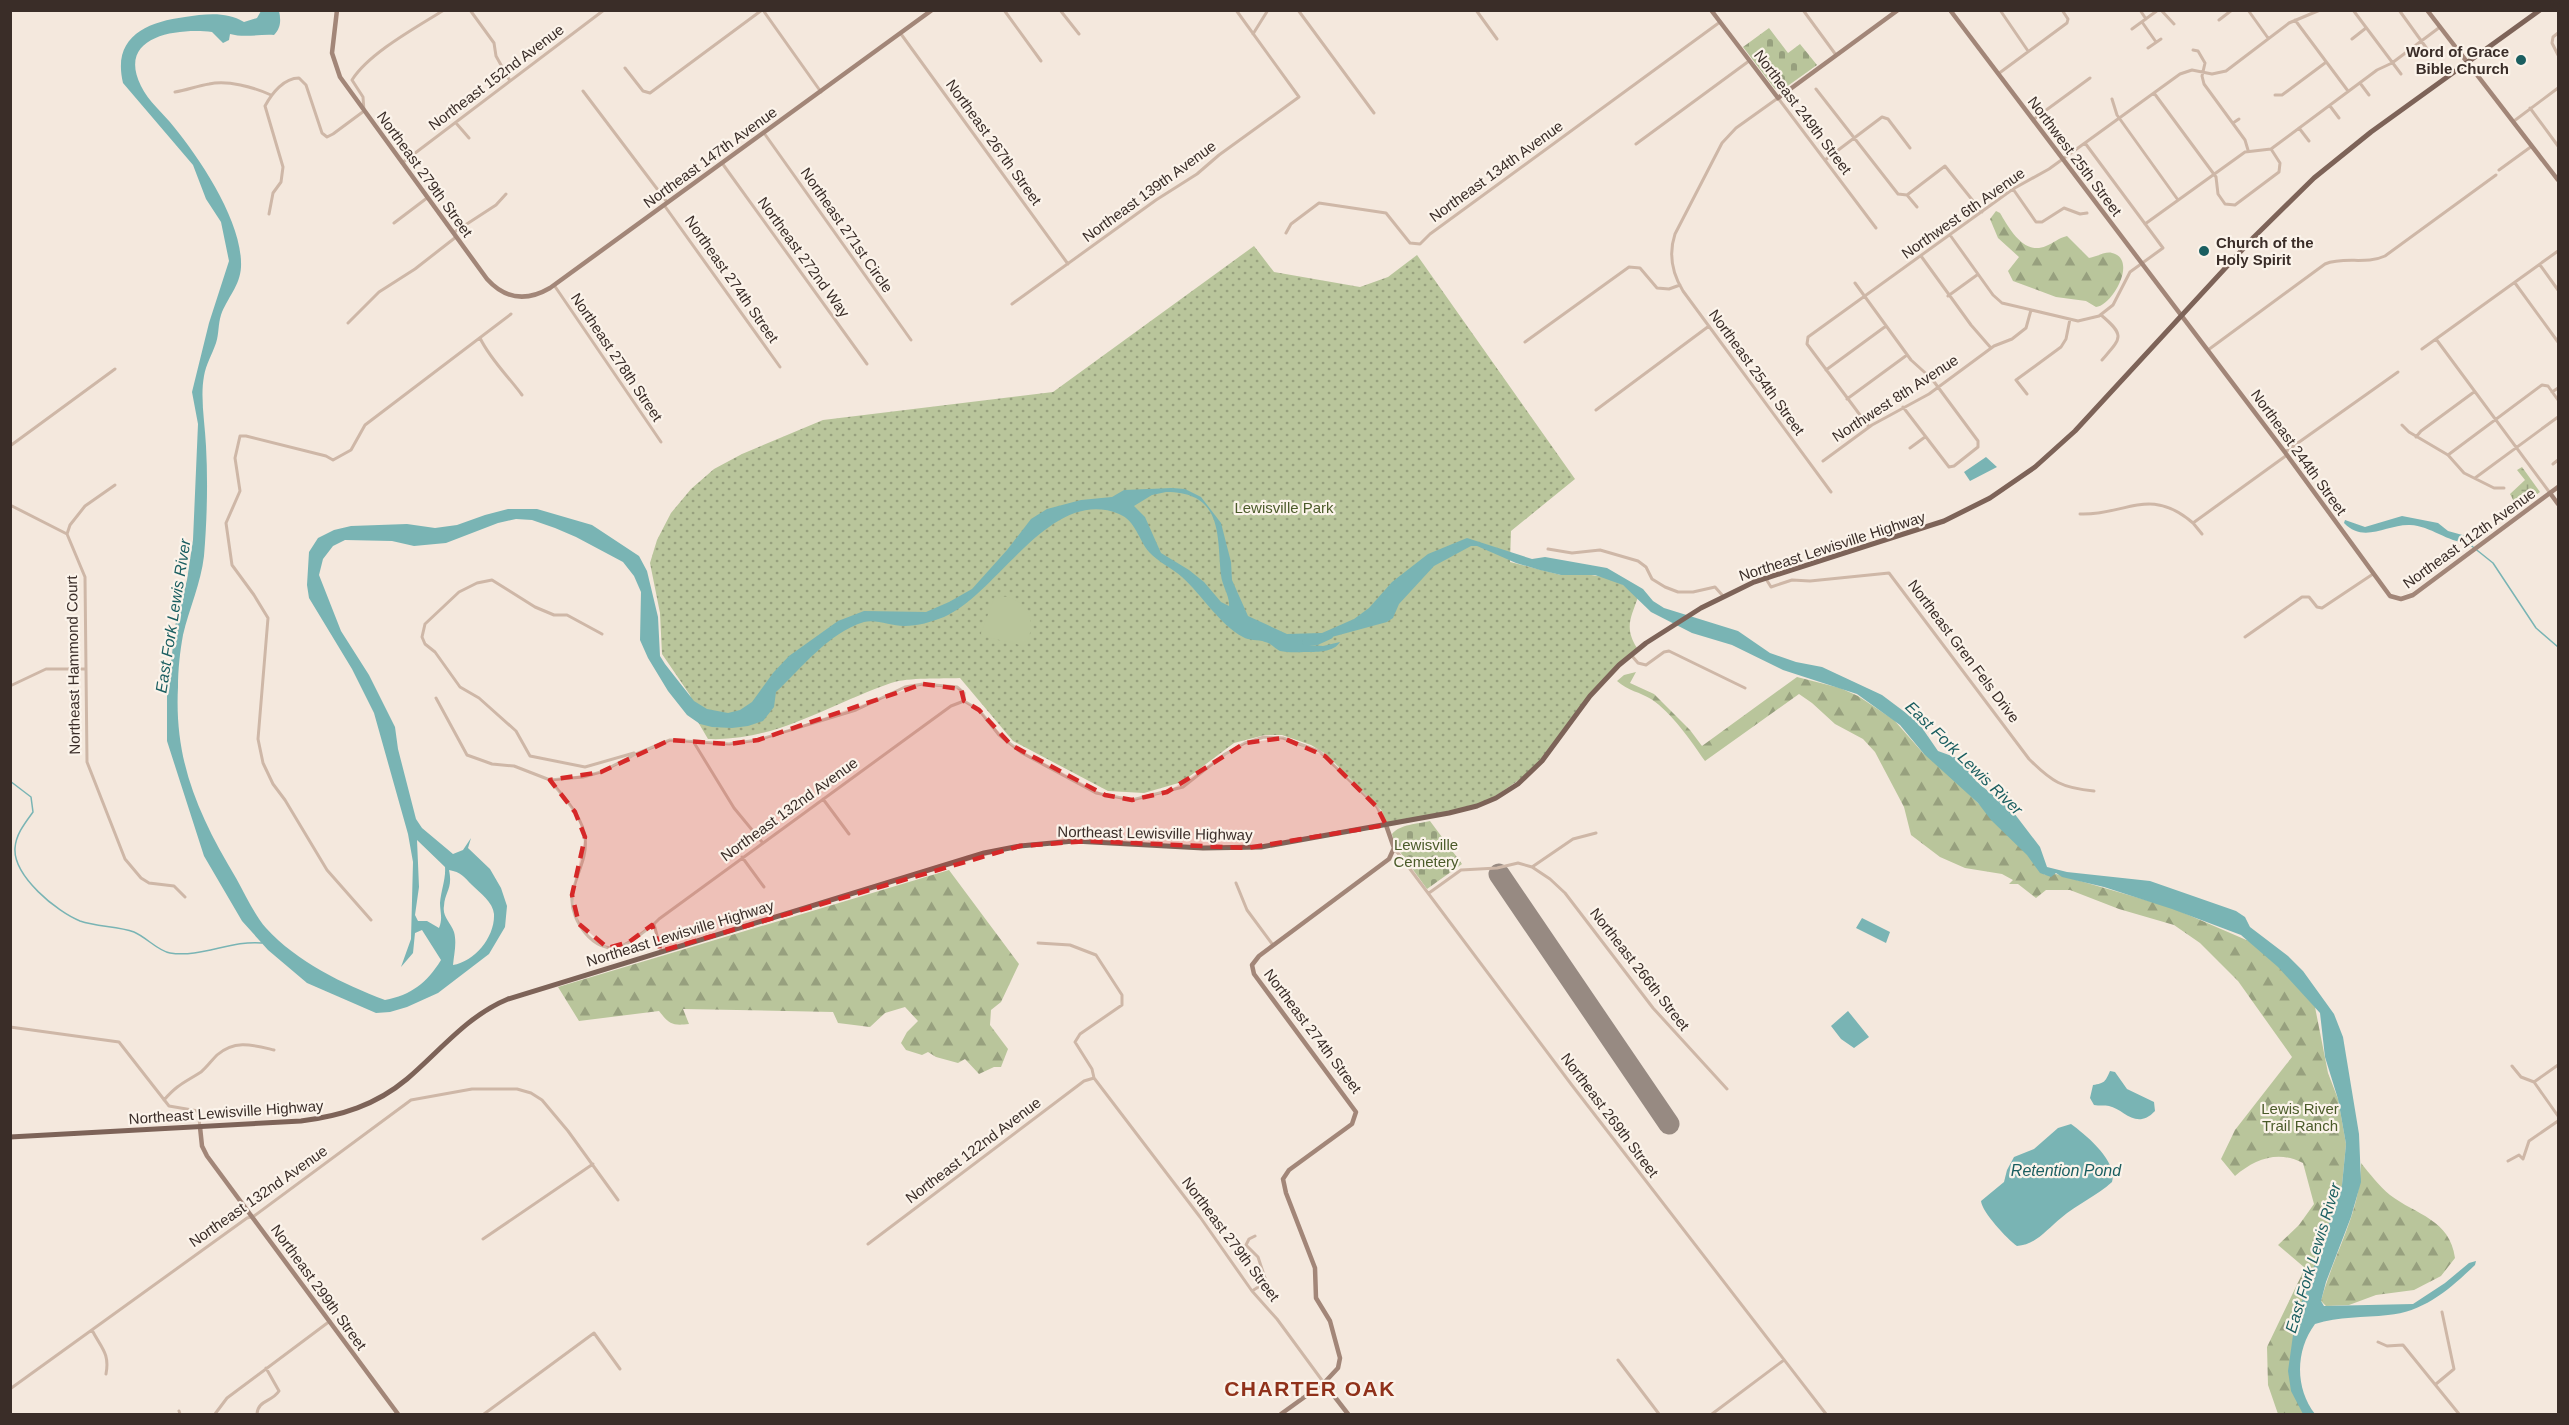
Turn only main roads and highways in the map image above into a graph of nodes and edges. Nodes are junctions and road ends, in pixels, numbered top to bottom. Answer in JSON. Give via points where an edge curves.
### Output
{"nodes":[{"id":1,"x":2540,"y":10,"type":"edge"},
{"id":2,"x":10,"y":1137,"type":"edge"}],
"edges":[{"from":1,"to":2,"type":"main road","name":"Northeast Lewisville Highway","via":[[2314,178],[2043,460],[2005,488],[1932,526],[1766,579],[1701,608],[1631,654],[1590,696],[1542,761],[1512,788],[1477,806],[1288,844],[1247,848],[1088,841],[1020,846],[950,863],[496,1004],[458,1030],[400,1085],[354,1110],[302,1121]]}]}
